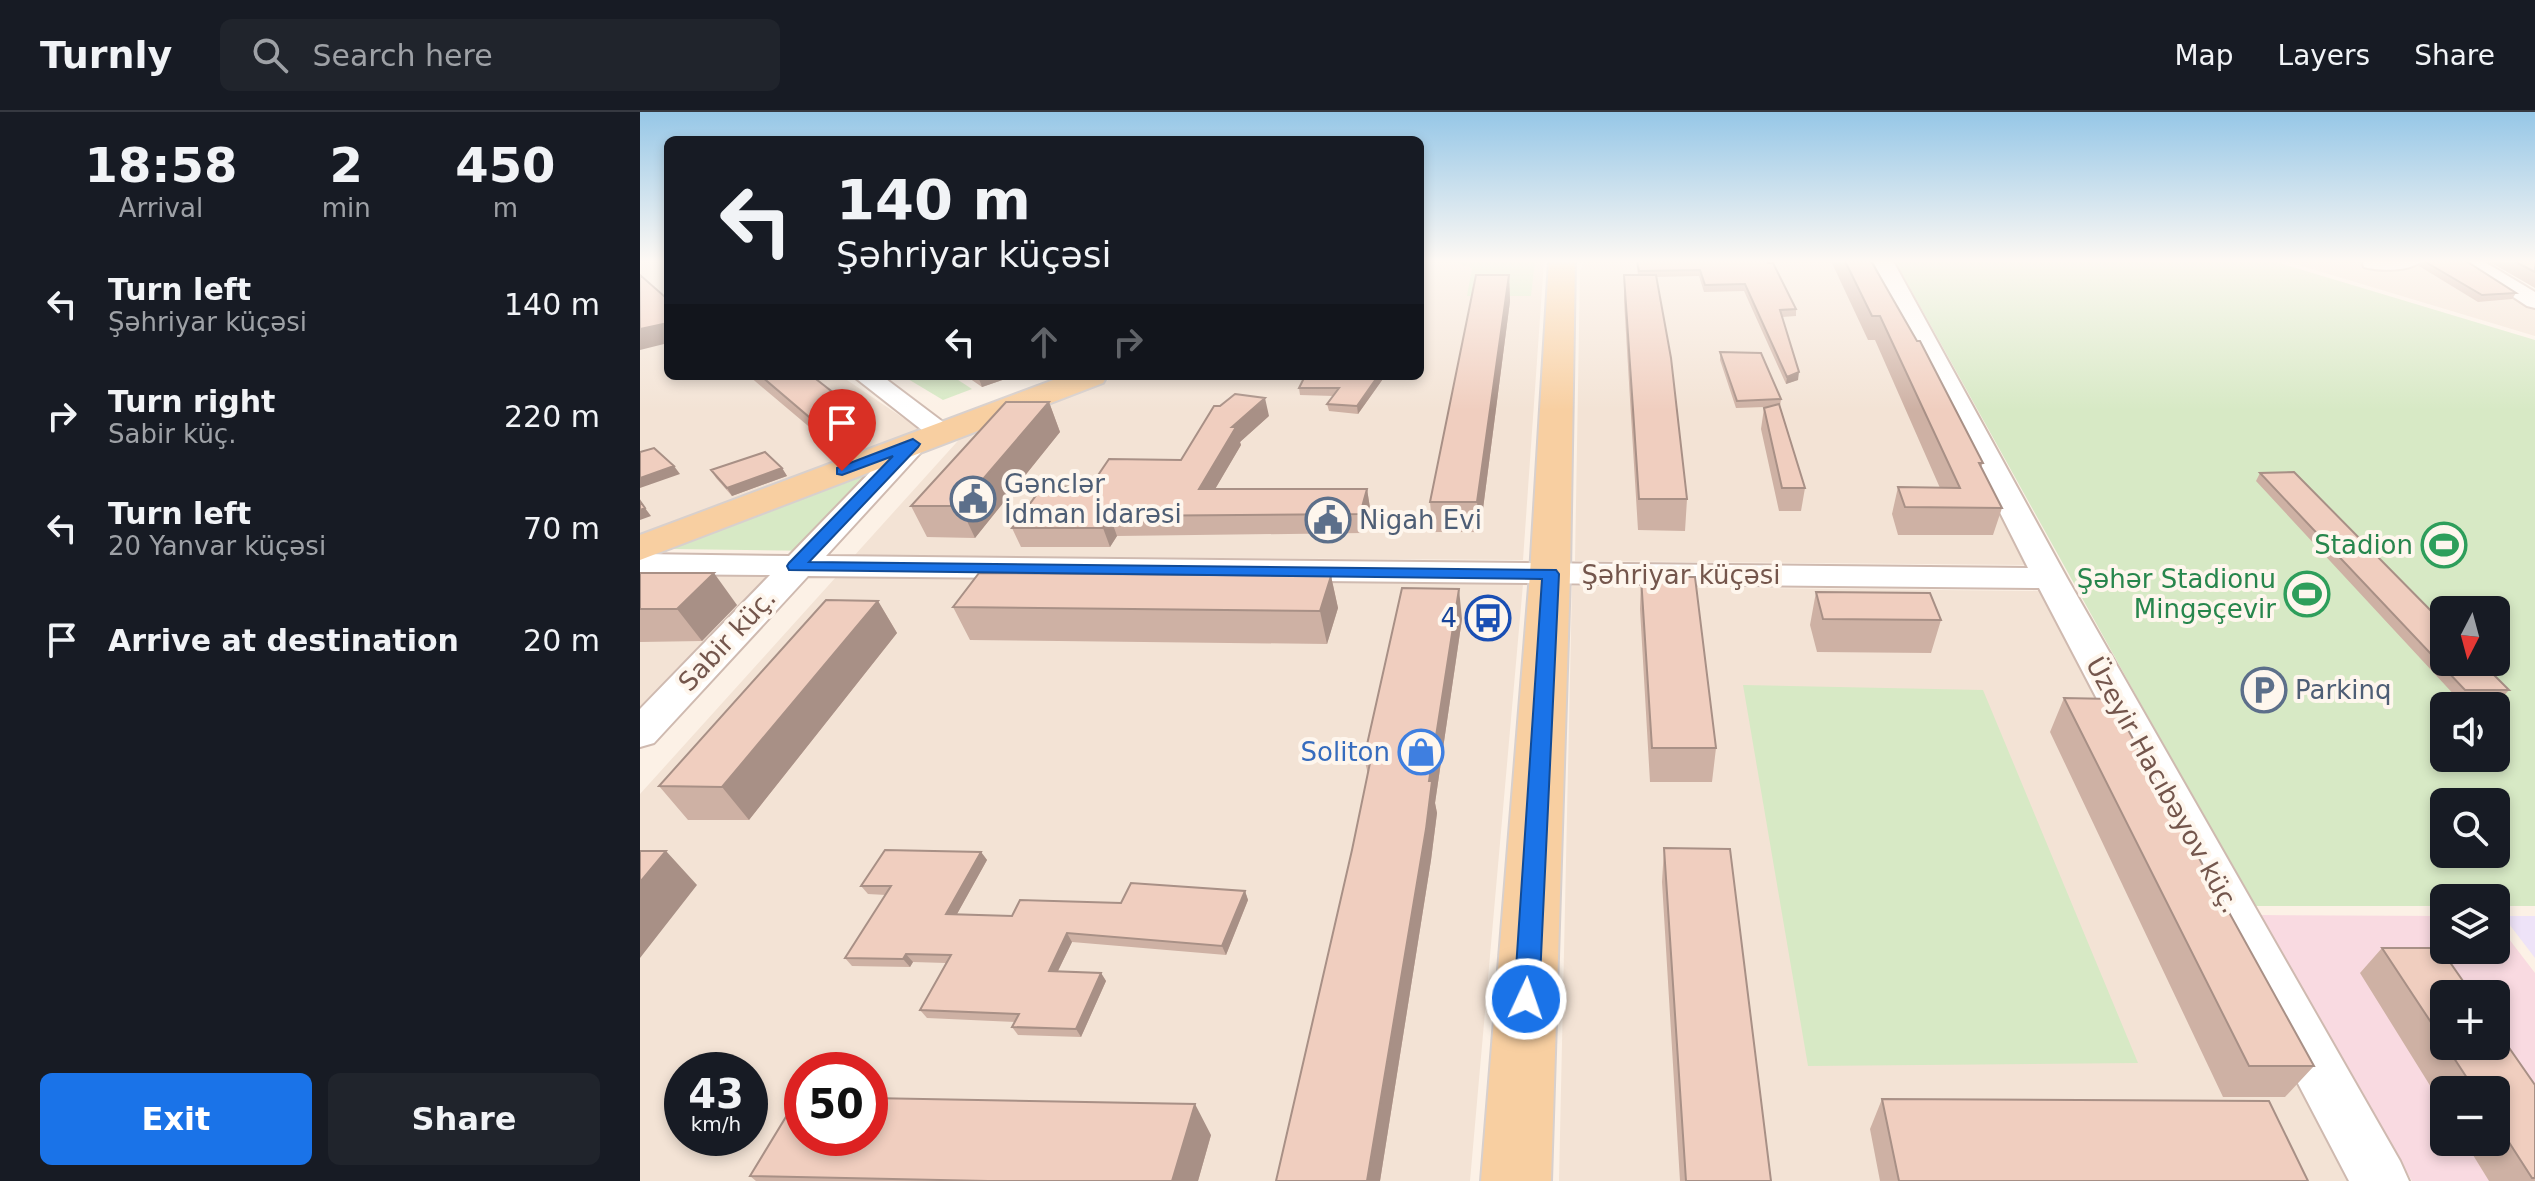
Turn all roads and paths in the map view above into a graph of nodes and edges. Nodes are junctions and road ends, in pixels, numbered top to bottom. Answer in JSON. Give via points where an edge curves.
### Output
{"nodes":[{"id":1,"x":1560,"y":311,"type":"edge"},
{"id":2,"x":1909,"y":311,"type":"edge"},
{"id":3,"x":870,"y":380,"type":"edge"},
{"id":4,"x":1081,"y":380,"type":"edge"},
{"id":5,"x":925,"y":436,"type":"junction"},
{"id":6,"x":640,"y":548,"type":"edge"},
{"id":7,"x":640,"y":564,"type":"edge"},
{"id":8,"x":795,"y":566,"type":"junction"},
{"id":9,"x":1550,"y":574,"type":"junction"},
{"id":10,"x":2050,"y":578,"type":"junction"},
{"id":11,"x":640,"y":733,"type":"edge"},
{"id":12,"x":1516,"y":1181,"type":"edge"},
{"id":13,"x":2380,"y":1181,"type":"edge"}],
"edges":[{"from":1,"to":9,"type":"main road"},
{"from":2,"to":10,"type":"street","name":"Üzeyir Hacıbəyov küç."},
{"from":3,"to":5,"type":"street"},
{"from":4,"to":5,"type":"main road"},
{"from":5,"to":6,"type":"main road"},
{"from":5,"to":8,"type":"street","name":"Sabir küç."},
{"from":7,"to":8,"type":"street","name":"Şəhriyar küçəsi"},
{"from":8,"to":9,"type":"street","name":"Şəhriyar küçəsi"},
{"from":8,"to":11,"type":"street","name":"Sabir küç."},
{"from":9,"to":10,"type":"street","name":"Şəhriyar küçəsi"},
{"from":9,"to":12,"type":"main road"},
{"from":10,"to":13,"type":"street","name":"Üzeyir Hacıbəyov küç."}]}
